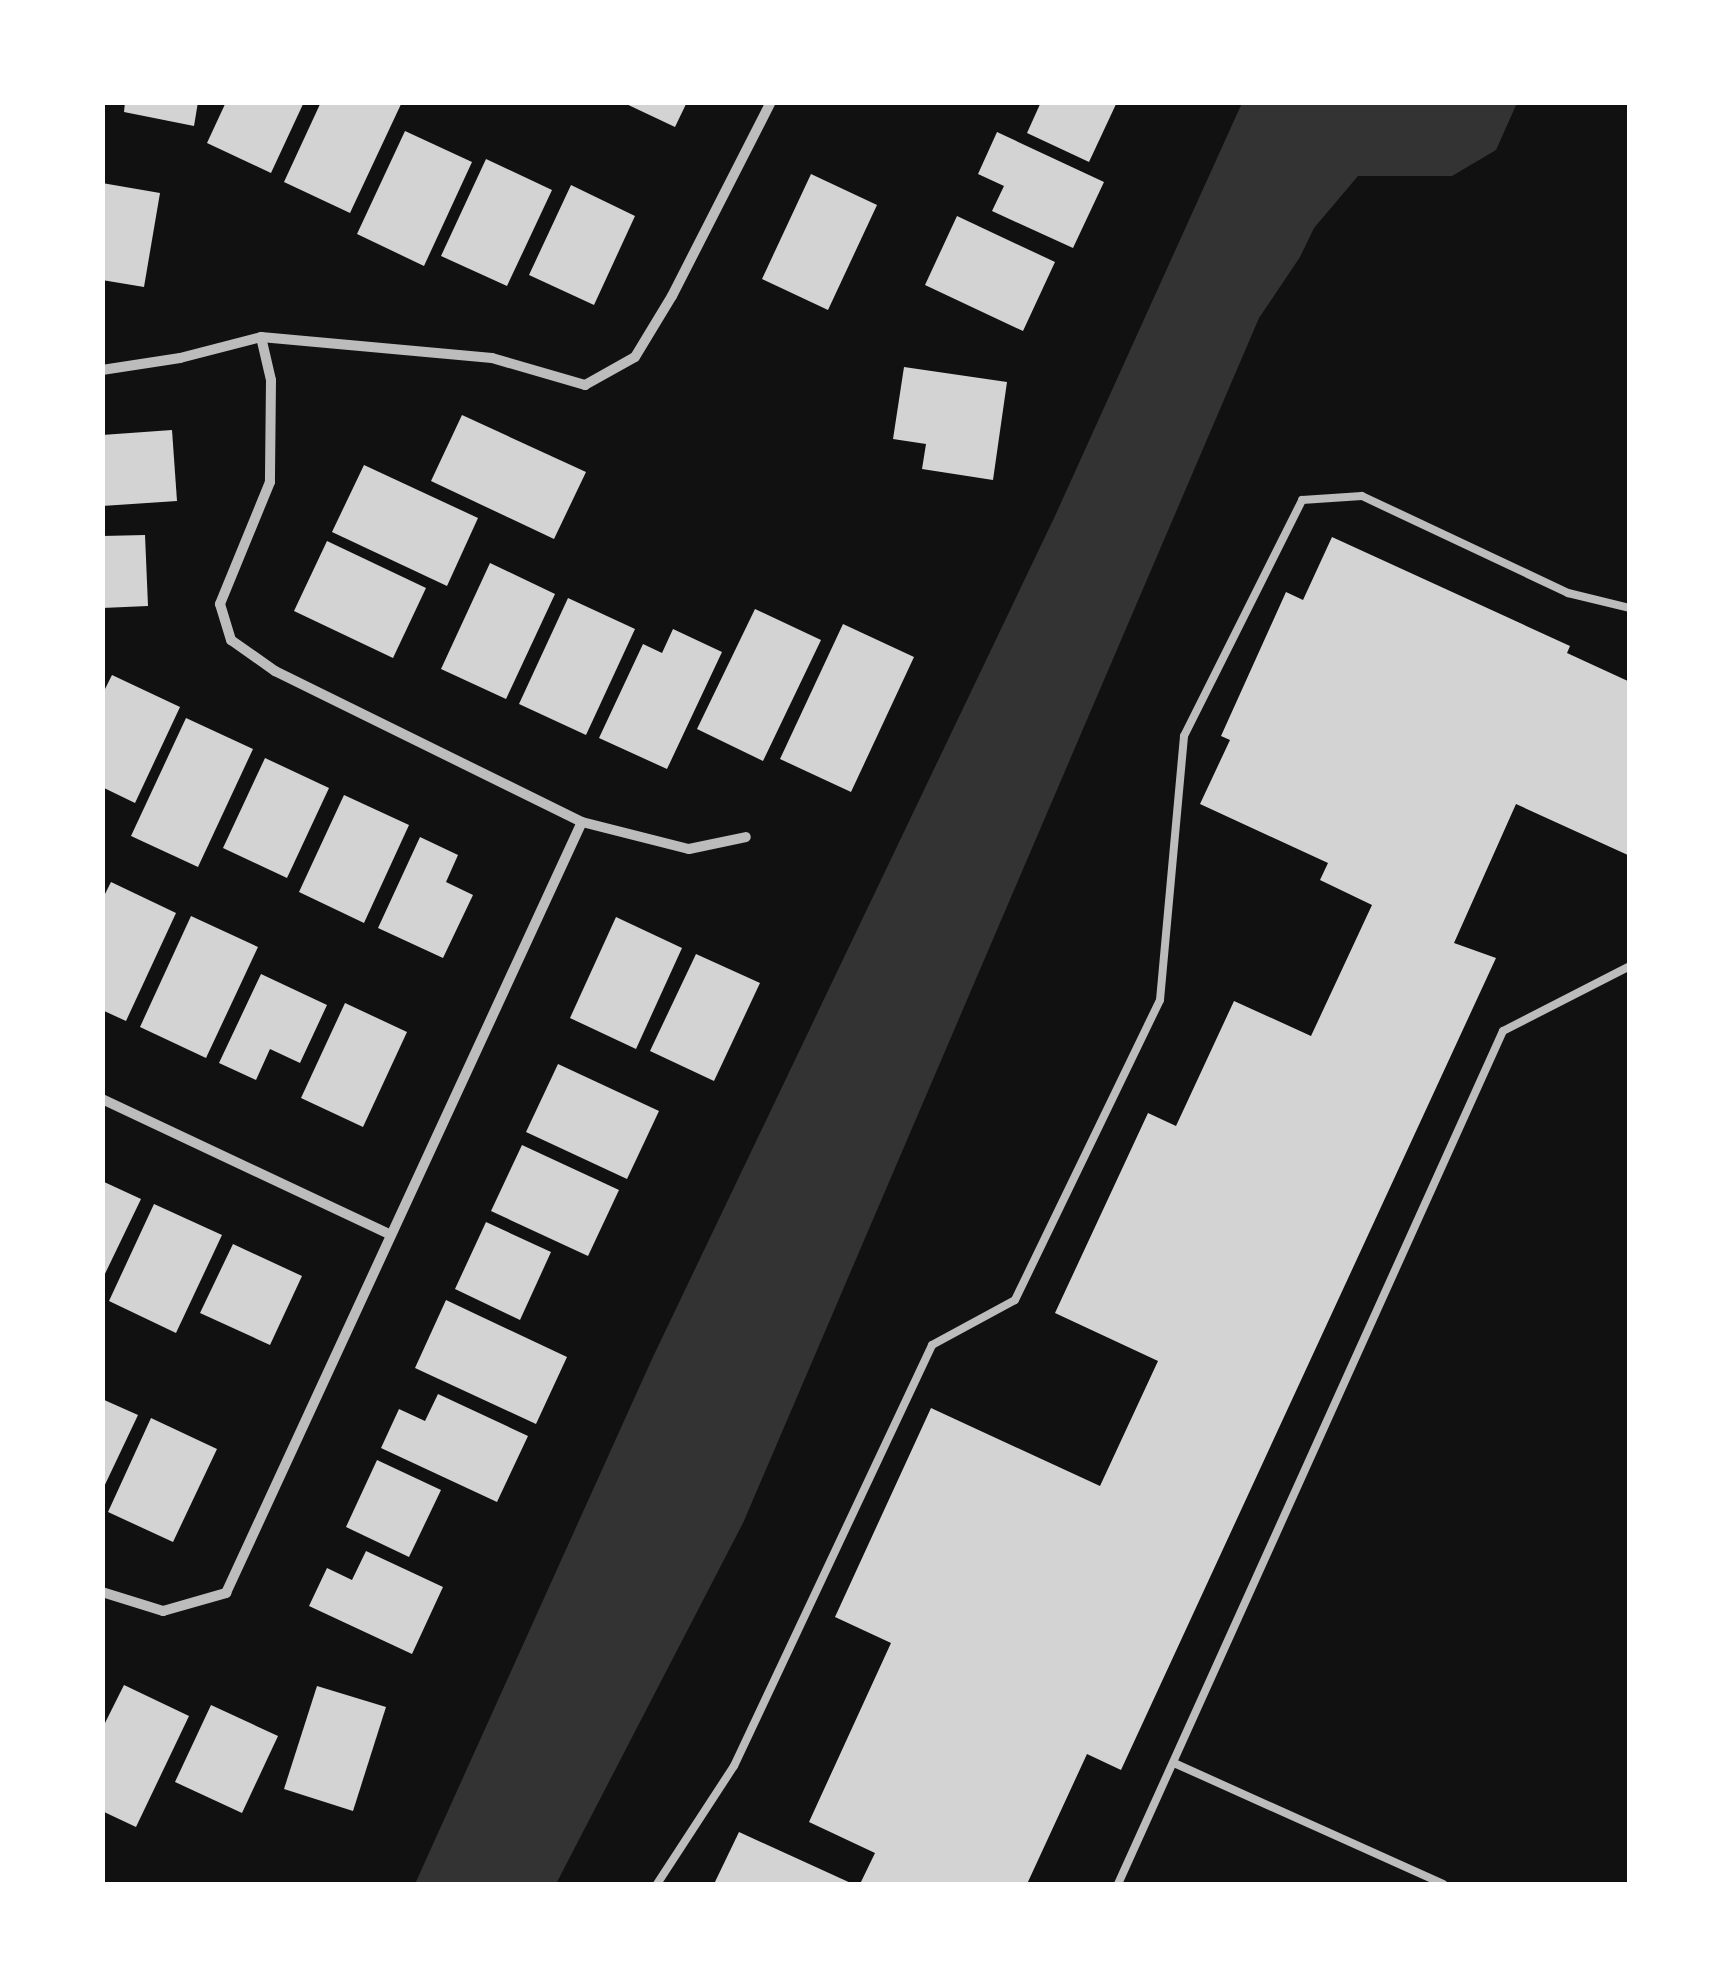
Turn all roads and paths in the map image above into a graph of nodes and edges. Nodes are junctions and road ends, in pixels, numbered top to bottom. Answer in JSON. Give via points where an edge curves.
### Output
{"nodes":[{"id":1,"x":770,"y":102,"type":"edge"},
{"id":2,"x":262,"y":337,"type":"junction"},
{"id":3,"x":102,"y":370,"type":"edge"},
{"id":4,"x":1630,"y":608,"type":"edge"},
{"id":5,"x":582,"y":822,"type":"junction"},
{"id":6,"x":746,"y":837,"type":"dead end"},
{"id":7,"x":1630,"y":966,"type":"edge"},
{"id":8,"x":102,"y":1100,"type":"edge"},
{"id":9,"x":391,"y":1235,"type":"junction"},
{"id":10,"x":102,"y":1592,"type":"edge"},
{"id":11,"x":1174,"y":1762,"type":"junction"},
{"id":12,"x":657,"y":1884,"type":"edge"},
{"id":13,"x":1118,"y":1884,"type":"edge"},
{"id":14,"x":1442,"y":1884,"type":"edge"}],
"edges":[{"from":1,"to":2,"type":"street","via":[[635,356],[585,385],[492,358]]},
{"from":2,"to":3,"type":"street"},
{"from":2,"to":5,"type":"street","via":[[270,380],[270,482],[220,604],[230,640],[276,671]]},
{"from":4,"to":12,"type":"lane","via":[[1568,593],[1362,496],[1302,500],[1184,736],[1160,1000],[1015,1300],[932,1344],[734,1766]]},
{"from":5,"to":6,"type":"street","via":[[689,849]]},
{"from":5,"to":9,"type":"street"},
{"from":7,"to":11,"type":"lane","via":[[1503,1031]]},
{"from":8,"to":9,"type":"street"},
{"from":9,"to":10,"type":"street","via":[[226,1593],[163,1611]]},
{"from":11,"to":13,"type":"lane"},
{"from":11,"to":14,"type":"lane"}]}
